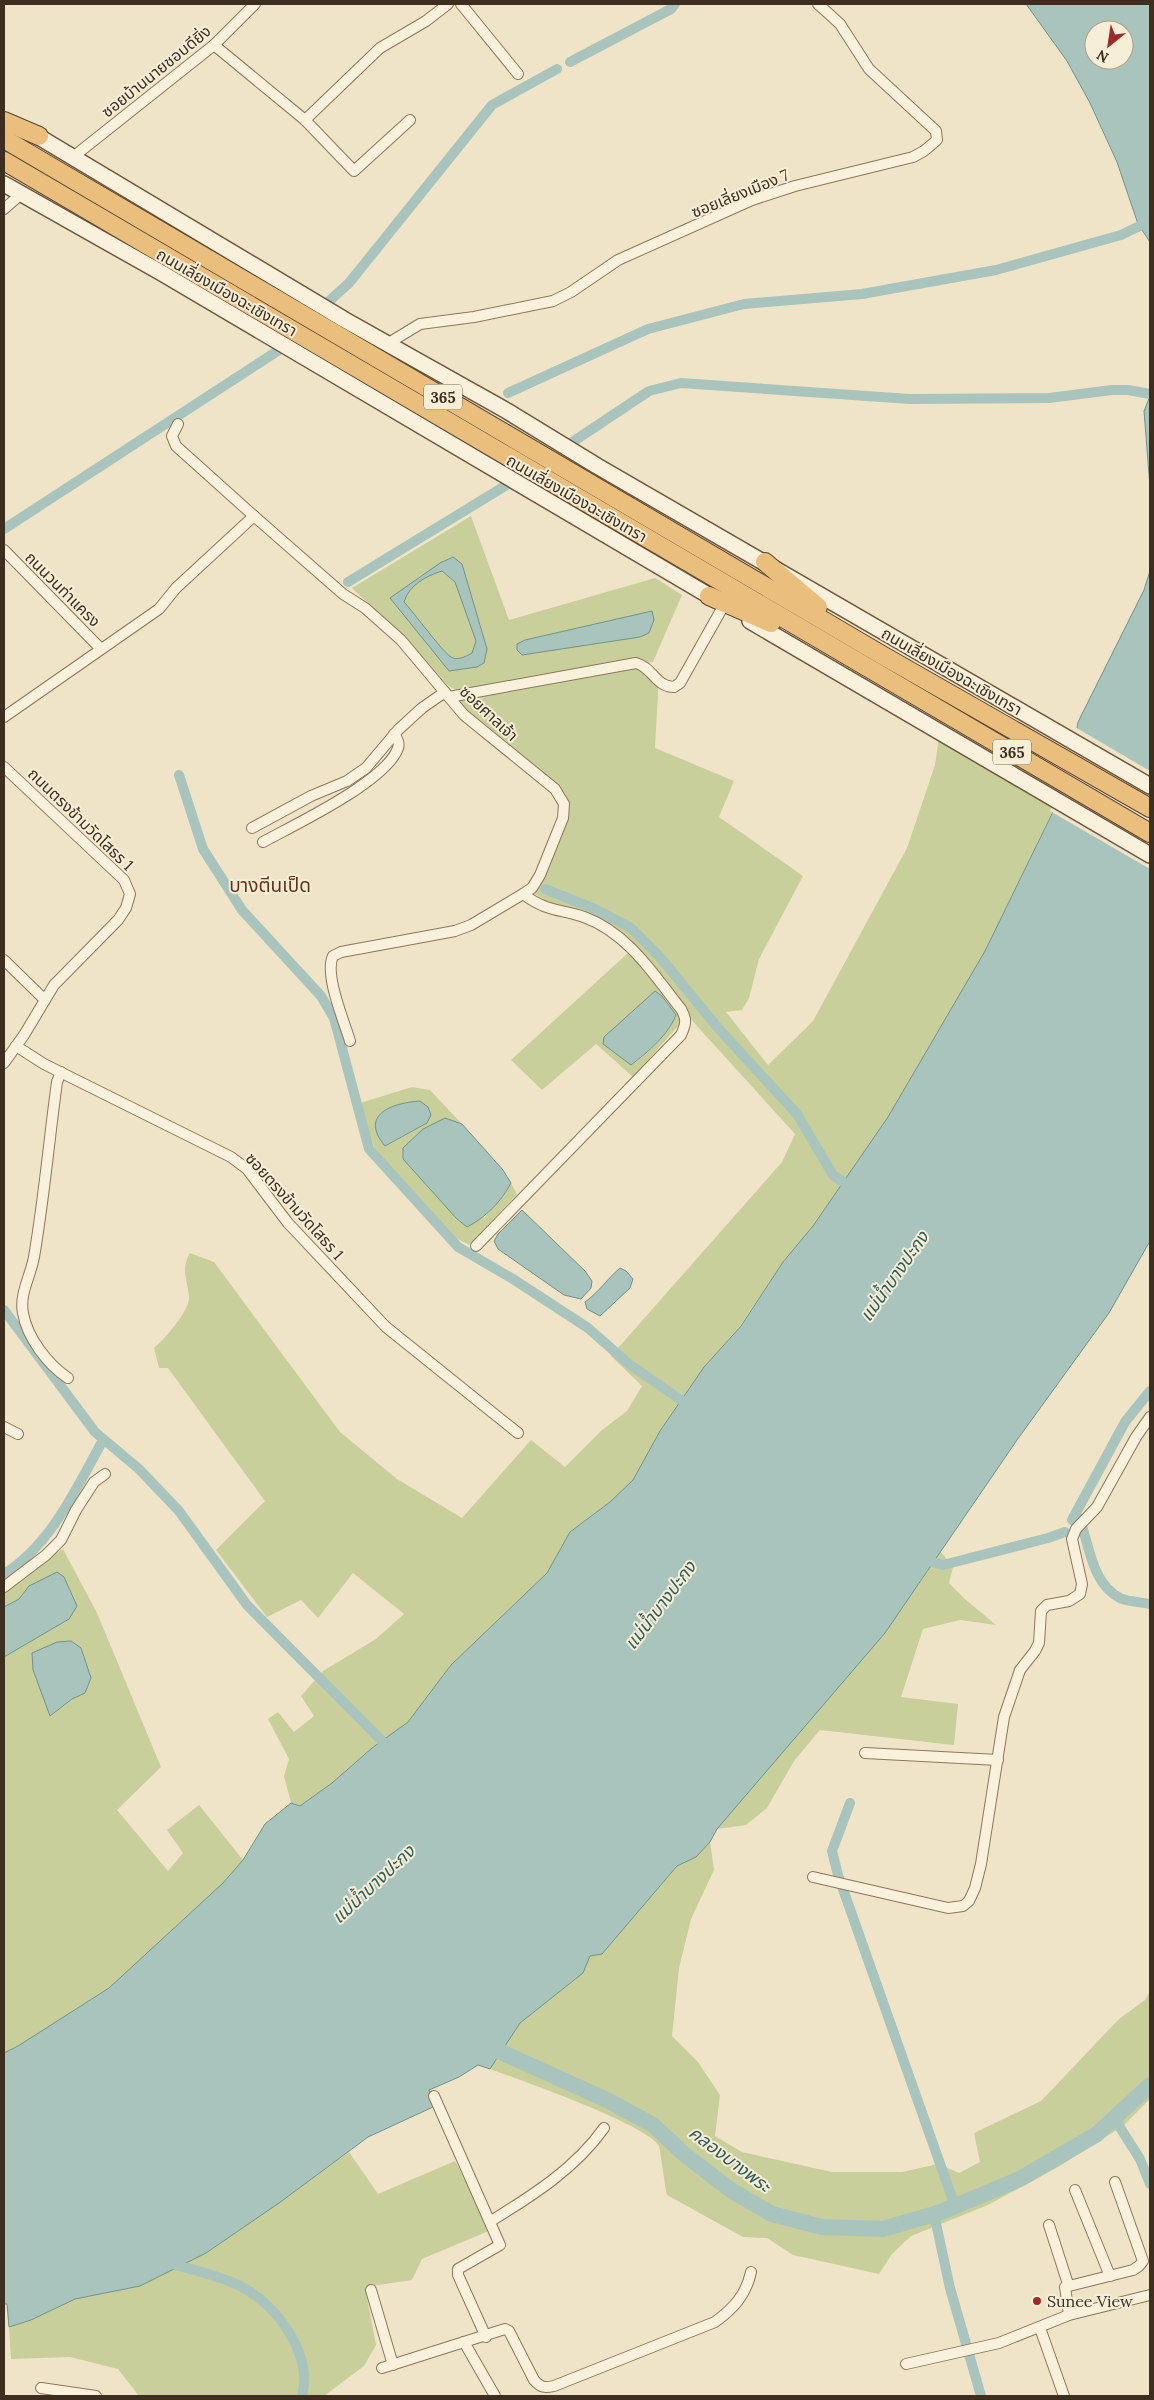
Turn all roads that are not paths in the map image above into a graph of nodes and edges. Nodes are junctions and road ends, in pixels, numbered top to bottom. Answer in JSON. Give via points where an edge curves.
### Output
{"nodes":[{"id":1,"x":255,"y":4,"type":"edge"},
{"id":2,"x":448,"y":4,"type":"edge"},
{"id":3,"x":461,"y":4,"type":"edge"},
{"id":4,"x":818,"y":4,"type":"edge"},
{"id":5,"x":214,"y":45,"type":"junction"},
{"id":6,"x":518,"y":74,"type":"dead end"},
{"id":7,"x":4,"y":116,"type":"edge"},
{"id":8,"x":305,"y":120,"type":"junction"},
{"id":9,"x":410,"y":120,"type":"dead end"},
{"id":10,"x":4,"y":121,"type":"edge"},
{"id":11,"x":39,"y":136,"type":"junction"},
{"id":12,"x":4,"y":139,"type":"edge"},
{"id":13,"x":73,"y":157,"type":"junction"},
{"id":14,"x":4,"y":162,"type":"edge"},
{"id":15,"x":4,"y":184,"type":"edge"},
{"id":16,"x":21,"y":194,"type":"junction"},
{"id":17,"x":4,"y":209,"type":"edge"},
{"id":18,"x":387,"y":344,"type":"junction"},
{"id":19,"x":178,"y":424,"type":"dead end"},
{"id":20,"x":254,"y":516,"type":"junction"},
{"id":21,"x":4,"y":550,"type":"edge"},
{"id":22,"x":765,"y":562,"type":"junction"},
{"id":23,"x":716,"y":601,"type":"junction"},
{"id":24,"x":855,"y":639,"type":"junction"},
{"id":25,"x":101,"y":648,"type":"junction"},
{"id":26,"x":845,"y":655,"type":"junction"},
{"id":27,"x":447,"y":694,"type":"junction"},
{"id":28,"x":4,"y":717,"type":"edge"},
{"id":29,"x":394,"y":734,"type":"junction"},
{"id":30,"x":4,"y":767,"type":"edge"},
{"id":31,"x":1150,"y":786,"type":"edge"},
{"id":32,"x":1150,"y":808,"type":"edge"},
{"id":33,"x":252,"y":828,"type":"dead end"},
{"id":34,"x":1150,"y":833,"type":"edge"},
{"id":35,"x":263,"y":842,"type":"dead end"},
{"id":36,"x":1150,"y":855,"type":"edge"},
{"id":37,"x":524,"y":894,"type":"junction"},
{"id":38,"x":4,"y":960,"type":"edge"},
{"id":39,"x":45,"y":1000,"type":"junction"},
{"id":40,"x":350,"y":1041,"type":"dead end"},
{"id":41,"x":16,"y":1046,"type":"junction"},
{"id":42,"x":4,"y":1063,"type":"edge"},
{"id":43,"x":61,"y":1072,"type":"junction"},
{"id":44,"x":476,"y":1246,"type":"dead end"},
{"id":45,"x":68,"y":1378,"type":"dead end"},
{"id":46,"x":1150,"y":1416,"type":"edge"},
{"id":47,"x":4,"y":1426,"type":"edge"},
{"id":48,"x":518,"y":1433,"type":"dead end"},
{"id":49,"x":18,"y":1434,"type":"dead end"},
{"id":50,"x":105,"y":1474,"type":"dead end"},
{"id":51,"x":4,"y":1587,"type":"edge"},
{"id":52,"x":865,"y":1753,"type":"dead end"},
{"id":53,"x":998,"y":1760,"type":"junction"},
{"id":54,"x":813,"y":1877,"type":"dead end"},
{"id":55,"x":434,"y":2096,"type":"dead end"},
{"id":56,"x":604,"y":2128,"type":"dead end"},
{"id":57,"x":1114,"y":2182,"type":"dead end"},
{"id":58,"x":1075,"y":2190,"type":"dead end"},
{"id":59,"x":491,"y":2221,"type":"junction"},
{"id":60,"x":1049,"y":2225,"type":"dead end"},
{"id":61,"x":751,"y":2272,"type":"dead end"},
{"id":62,"x":1110,"y":2276,"type":"junction"},
{"id":63,"x":1068,"y":2284,"type":"junction"},
{"id":64,"x":371,"y":2290,"type":"dead end"},
{"id":65,"x":1150,"y":2295,"type":"edge"},
{"id":66,"x":1069,"y":2315,"type":"junction"},
{"id":67,"x":1040,"y":2328,"type":"junction"},
{"id":68,"x":486,"y":2336,"type":"junction"},
{"id":69,"x":464,"y":2342,"type":"junction"},
{"id":70,"x":393,"y":2364,"type":"junction"},
{"id":71,"x":906,"y":2364,"type":"dead end"},
{"id":72,"x":382,"y":2368,"type":"dead end"},
{"id":73,"x":41,"y":2388,"type":"dead end"},
{"id":74,"x":96,"y":2396,"type":"edge"},
{"id":75,"x":495,"y":2396,"type":"edge"},
{"id":76,"x":1064,"y":2396,"type":"edge"}],
"edges":[{"from":1,"to":5,"type":"street","name":"ซอยบ้านนายชอบดียิ่ง"},
{"from":2,"to":8,"type":"street","via":[[426,22],[380,48]]},
{"from":3,"to":6,"type":"street"},
{"from":4,"to":18,"type":"street","name":"ซอยเลี่ยงเมือง 7","via":[[840,24],[869,69],[936,131],[937,140],[924,151],[913,157],[752,200],[618,260],[558,299],[474,317],[420,324]]},
{"from":5,"to":8,"type":"street"},
{"from":5,"to":13,"type":"street","name":"ซอยบ้านนายชอบดียิ่ง"},
{"from":7,"to":11,"type":"main road","name":"ถนนเลี่ยงเมืองฉะเชิงเทรา","number":"365"},
{"from":8,"to":9,"type":"street","via":[[354,171]]},
{"from":10,"to":11,"type":"highway"},
{"from":11,"to":13,"type":"main road","name":"ถนนเลี่ยงเมืองฉะเชิงเทรา","number":"365"},
{"from":12,"to":24,"type":"highway","name":"ถนนเลี่ยงเมืองฉะเชิงเทรา","number":"365"},
{"from":13,"to":18,"type":"main road","name":"ถนนเลี่ยงเมืองฉะเชิงเทรา","number":"365"},
{"from":14,"to":26,"type":"highway","name":"ถนนเลี่ยงเมืองฉะเชิงเทรา","number":"365"},
{"from":15,"to":16,"type":"main road","name":"ถนนเลี่ยงเมืองฉะเชิงเทรา","number":"365"},
{"from":16,"to":17,"type":"street"},
{"from":16,"to":23,"type":"main road","name":"ถนนเลี่ยงเมืองฉะเชิงเทรา","number":"365","via":[[160,272]]},
{"from":18,"to":22,"type":"main road","name":"ถนนเลี่ยงเมืองฉะเชิงเทรา","number":"365"},
{"from":19,"to":20,"type":"street","name":"ซอยศาลเจ้า","via":[[172,436],[176,446]]},
{"from":20,"to":25,"type":"street","via":[[176,588],[162,606]]},
{"from":20,"to":27,"type":"street","name":"ซอยศาลเจ้า","via":[[401,640]]},
{"from":21,"to":25,"type":"street","name":"ถนนวนท่าแครง"},
{"from":22,"to":24,"type":"highway"},
{"from":22,"to":31,"type":"main road","name":"ถนนเลี่ยงเมืองฉะเชิงเทรา","number":"365"},
{"from":23,"to":26,"type":"highway"},
{"from":23,"to":27,"type":"street","via":[[680,683],[674,687],[662,684],[645,667],[636,663]]},
{"from":23,"to":36,"type":"main road","name":"ถนนเลี่ยงเมืองฉะเชิงเทรา","number":"365"},
{"from":24,"to":32,"type":"highway","name":"ถนนเลี่ยงเมืองฉะเชิงเทรา","number":"365"},
{"from":25,"to":28,"type":"street"},
{"from":26,"to":34,"type":"highway","name":"ถนนเลี่ยงเมืองฉะเชิงเทรา","number":"365"},
{"from":27,"to":29,"type":"street","via":[[422,708]]},
{"from":27,"to":37,"type":"street","name":"ซอยศาลเจ้า","via":[[464,715],[550,784],[563,799],[563,818],[544,867],[536,883]]},
{"from":29,"to":33,"type":"street","via":[[366,768],[347,781],[311,796]]},
{"from":29,"to":35,"type":"street","via":[[399,748],[390,761],[357,790]]},
{"from":30,"to":39,"type":"street","name":"ถนนตรงข้ามวัดโสธร 1","via":[[124,880],[130,894],[129,903],[118,920],[66,971]]},
{"from":37,"to":40,"type":"street","name":"ซอยศาลเจ้า","via":[[464,928],[333,956],[330,962],[332,981]]},
{"from":37,"to":44,"type":"street","via":[[547,908],[584,917],[624,940],[681,1009],[686,1025],[681,1035]]},
{"from":38,"to":39,"type":"street"},
{"from":39,"to":41,"type":"street","name":"ถนนตรงข้ามวัดโสธร 1"},
{"from":41,"to":42,"type":"street","name":"ถนนตรงข้ามวัดโสธร 1"},
{"from":41,"to":43,"type":"street","name":"ซอยตรงข้ามวัดโสธร 1"},
{"from":43,"to":45,"type":"street","via":[[57,1082],[34,1258],[22,1302],[33,1341]]},
{"from":43,"to":48,"type":"street","name":"ซอยตรงข้ามวัดโสธร 1","via":[[225,1154],[247,1169],[288,1223],[386,1327]]},
{"from":46,"to":53,"type":"street","via":[[1097,1507],[1072,1539],[1082,1584],[1080,1594],[1069,1601],[1047,1605],[1042,1612],[1039,1643],[1014,1682],[1004,1717]]},
{"from":47,"to":49,"type":"street"},
{"from":50,"to":51,"type":"street","via":[[94,1482],[80,1503],[61,1540]]},
{"from":52,"to":53,"type":"street"},
{"from":53,"to":54,"type":"street","via":[[980,1873],[969,1901],[963,1906],[948,1908]]},
{"from":55,"to":59,"type":"street"},
{"from":56,"to":59,"type":"street","via":[[587,2150],[563,2170],[528,2198]]},
{"from":57,"to":62,"type":"street","via":[[1142,2262],[1133,2270]]},
{"from":58,"to":62,"type":"street"},
{"from":59,"to":68,"type":"street","via":[[500,2245],[458,2269]]},
{"from":60,"to":63,"type":"street"},
{"from":61,"to":68,"type":"street","via":[[741,2299],[715,2322],[554,2386],[545,2388],[534,2380],[509,2331],[505,2329]]},
{"from":62,"to":63,"type":"street"},
{"from":63,"to":66,"type":"street","via":[[1064,2291]]},
{"from":64,"to":70,"type":"street"},
{"from":65,"to":66,"type":"street"},
{"from":66,"to":67,"type":"street"},
{"from":67,"to":71,"type":"street","via":[[1000,2343]]},
{"from":67,"to":76,"type":"street"},
{"from":68,"to":69,"type":"street"},
{"from":69,"to":70,"type":"street"},
{"from":69,"to":75,"type":"street"},
{"from":70,"to":72,"type":"street"},
{"from":73,"to":74,"type":"street"}]}
